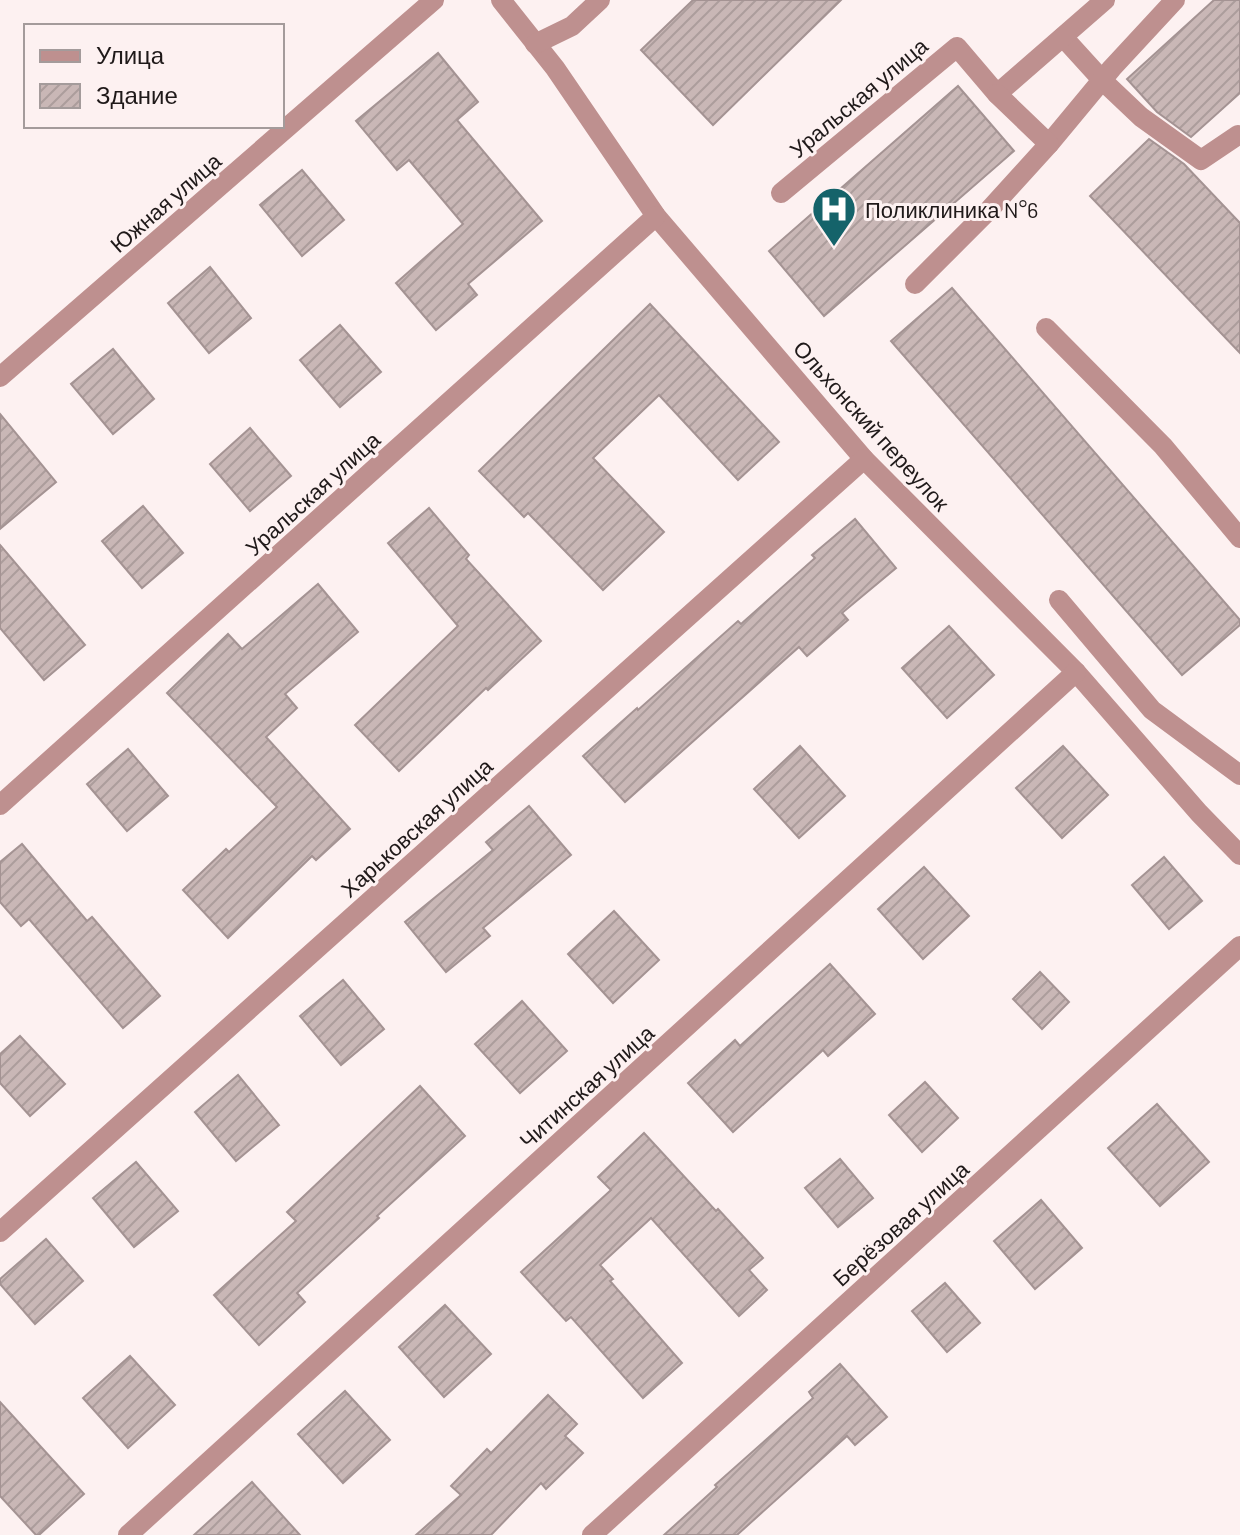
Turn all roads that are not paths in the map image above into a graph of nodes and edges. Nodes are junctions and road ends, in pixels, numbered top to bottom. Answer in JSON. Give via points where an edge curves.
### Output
{"nodes":[{"id":1,"x":434,"y":0,"type":"edge"},
{"id":2,"x":501,"y":0,"type":"edge"},
{"id":3,"x":600,"y":0,"type":"edge"},
{"id":4,"x":1105,"y":0,"type":"edge"},
{"id":5,"x":1175,"y":0,"type":"edge"},
{"id":6,"x":1063,"y":37,"type":"junction"},
{"id":7,"x":535,"y":44,"type":"junction"},
{"id":8,"x":1103,"y":81,"type":"junction"},
{"id":9,"x":997,"y":94,"type":"junction"},
{"id":10,"x":1238,"y":135,"type":"edge"},
{"id":11,"x":1049,"y":144,"type":"junction"},
{"id":12,"x":781,"y":193,"type":"dead end"},
{"id":13,"x":656,"y":216,"type":"junction"},
{"id":14,"x":915,"y":284,"type":"dead end"},
{"id":15,"x":1046,"y":328,"type":"dead end"},
{"id":16,"x":0,"y":377,"type":"edge"},
{"id":17,"x":864,"y":459,"type":"junction"},
{"id":18,"x":1240,"y":538,"type":"edge"},
{"id":19,"x":1059,"y":600,"type":"dead end"},
{"id":20,"x":1076,"y":672,"type":"junction"},
{"id":21,"x":1240,"y":775,"type":"edge"},
{"id":22,"x":0,"y":805,"type":"edge"},
{"id":23,"x":1240,"y":855,"type":"edge"},
{"id":24,"x":1240,"y":946,"type":"edge"},
{"id":25,"x":0,"y":1232,"type":"edge"},
{"id":26,"x":128,"y":1535,"type":"edge"},
{"id":27,"x":592,"y":1535,"type":"edge"}],
"edges":[{"from":1,"to":16,"type":"street","name":"Южная улица"},
{"from":2,"to":7,"type":"street","name":"Ольхонский переулок"},
{"from":3,"to":7,"type":"street","via":[[572,26]]},
{"from":4,"to":6,"type":"street"},
{"from":5,"to":8,"type":"street"},
{"from":6,"to":8,"type":"street"},
{"from":6,"to":9,"type":"street"},
{"from":7,"to":13,"type":"street","name":"Ольхонский переулок"},
{"from":8,"to":10,"type":"street","via":[[1141,117],[1201,160]]},
{"from":8,"to":11,"type":"street"},
{"from":9,"to":11,"type":"street"},
{"from":9,"to":12,"type":"street","name":"Уральская улица","via":[[957,47]]},
{"from":11,"to":14,"type":"street"},
{"from":13,"to":17,"type":"street","name":"Ольхонский переулок"},
{"from":13,"to":22,"type":"street","name":"Уральская улица"},
{"from":15,"to":18,"type":"street","via":[[1163,446]]},
{"from":17,"to":20,"type":"street","name":"Ольхонский переулок"},
{"from":17,"to":25,"type":"street","name":"Харьковская улица"},
{"from":19,"to":21,"type":"street","via":[[1152,710]]},
{"from":20,"to":23,"type":"street","name":"Ольхонский переулок"},
{"from":20,"to":26,"type":"street","name":"Читинская улица"},
{"from":24,"to":27,"type":"street","name":"Берёзовая улица"}]}
